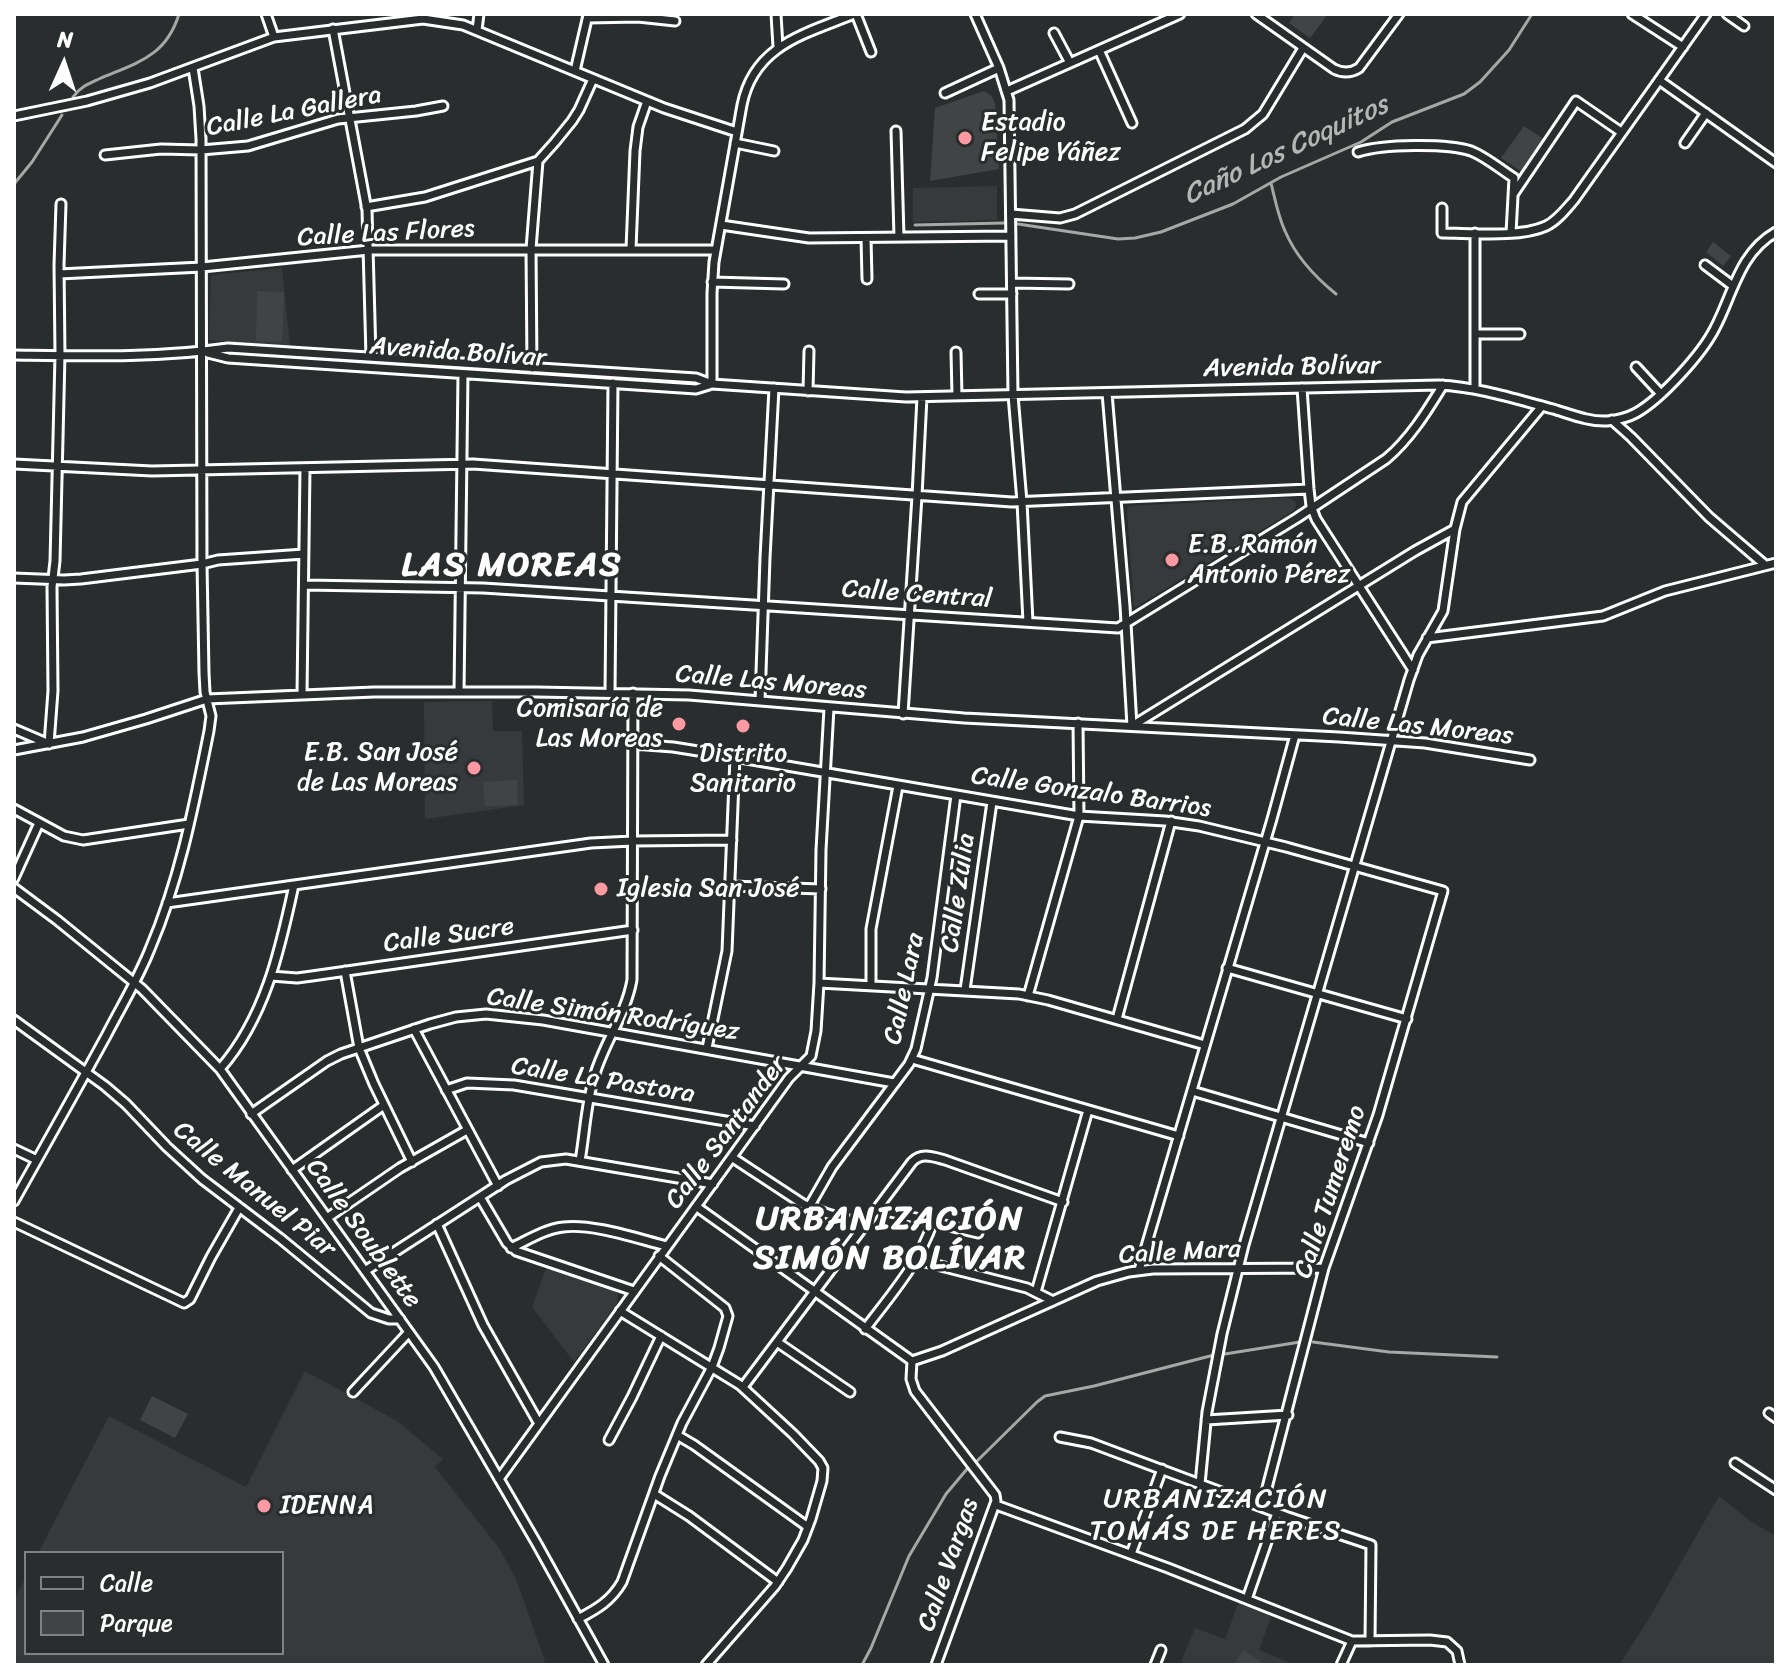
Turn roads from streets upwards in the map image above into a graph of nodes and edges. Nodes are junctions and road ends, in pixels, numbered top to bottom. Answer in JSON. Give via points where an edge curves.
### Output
{"nodes":[{"id":1,"x":266,"y":14,"type":"edge"},
{"id":2,"x":479,"y":14,"type":"edge"},
{"id":3,"x":776,"y":14,"type":"edge"},
{"id":4,"x":855,"y":14,"type":"edge"},
{"id":5,"x":975,"y":14,"type":"edge"},
{"id":6,"x":1180,"y":14,"type":"edge"},
{"id":7,"x":1256,"y":14,"type":"edge"},
{"id":8,"x":1399,"y":14,"type":"edge"},
{"id":9,"x":1632,"y":14,"type":"edge"},
{"id":10,"x":1706,"y":14,"type":"edge"},
{"id":11,"x":1727,"y":14,"type":"edge"},
{"id":12,"x":417,"y":16,"type":"edge"},
{"id":13,"x":588,"y":16,"type":"edge"},
{"id":14,"x":675,"y":21,"type":"dead end"},
{"id":15,"x":1744,"y":26,"type":"dead end"},
{"id":16,"x":333,"y":29,"type":"junction"},
{"id":17,"x":477,"y":30,"type":"junction"},
{"id":18,"x":1054,"y":33,"type":"dead end"},
{"id":19,"x":274,"y":37,"type":"junction"},
{"id":20,"x":778,"y":47,"type":"junction"},
{"id":21,"x":1683,"y":47,"type":"junction"},
{"id":22,"x":1303,"y":48,"type":"junction"},
{"id":23,"x":1099,"y":50,"type":"junction"},
{"id":24,"x":871,"y":52,"type":"dead end"},
{"id":25,"x":1070,"y":63,"type":"junction"},
{"id":26,"x":193,"y":68,"type":"junction"},
{"id":27,"x":999,"y":68,"type":"junction"},
{"id":28,"x":575,"y":71,"type":"junction"},
{"id":29,"x":593,"y":79,"type":"junction"},
{"id":30,"x":1659,"y":80,"type":"junction"},
{"id":31,"x":1007,"y":91,"type":"junction"},
{"id":32,"x":945,"y":93,"type":"dead end"},
{"id":33,"x":647,"y":101,"type":"junction"},
{"id":34,"x":443,"y":106,"type":"dead end"},
{"id":35,"x":1706,"y":113,"type":"junction"},
{"id":36,"x":14,"y":116,"type":"edge"},
{"id":37,"x":350,"y":117,"type":"junction"},
{"id":38,"x":1132,"y":123,"type":"dead end"},
{"id":39,"x":896,"y":131,"type":"dead end"},
{"id":40,"x":737,"y":132,"type":"junction"},
{"id":41,"x":1621,"y":132,"type":"junction"},
{"id":42,"x":735,"y":143,"type":"junction"},
{"id":43,"x":1685,"y":143,"type":"dead end"},
{"id":44,"x":201,"y":150,"type":"junction"},
{"id":45,"x":774,"y":151,"type":"dead end"},
{"id":46,"x":1358,"y":152,"type":"dead end"},
{"id":47,"x":105,"y":155,"type":"dead end"},
{"id":48,"x":538,"y":161,"type":"junction"},
{"id":49,"x":1776,"y":163,"type":"edge"},
{"id":50,"x":1513,"y":195,"type":"junction"},
{"id":51,"x":61,"y":204,"type":"dead end"},
{"id":52,"x":366,"y":207,"type":"junction"},
{"id":53,"x":1442,"y":208,"type":"dead end"},
{"id":54,"x":1011,"y":214,"type":"junction"},
{"id":55,"x":721,"y":225,"type":"junction"},
{"id":56,"x":1776,"y":232,"type":"edge"},
{"id":57,"x":1475,"y":233,"type":"junction"},
{"id":58,"x":1511,"y":233,"type":"junction"},
{"id":59,"x":1011,"y":236,"type":"junction"},
{"id":60,"x":899,"y":237,"type":"junction"},
{"id":61,"x":866,"y":238,"type":"junction"},
{"id":62,"x":531,"y":249,"type":"junction"},
{"id":63,"x":631,"y":249,"type":"junction"},
{"id":64,"x":369,"y":250,"type":"junction"},
{"id":65,"x":716,"y":250,"type":"junction"},
{"id":66,"x":1705,"y":265,"type":"dead end"},
{"id":67,"x":202,"y":267,"type":"junction"},
{"id":68,"x":59,"y":274,"type":"junction"},
{"id":69,"x":867,"y":279,"type":"dead end"},
{"id":70,"x":712,"y":282,"type":"junction"},
{"id":71,"x":1012,"y":283,"type":"junction"},
{"id":72,"x":784,"y":284,"type":"dead end"},
{"id":73,"x":1069,"y":284,"type":"dead end"},
{"id":74,"x":1733,"y":286,"type":"junction"},
{"id":75,"x":979,"y":294,"type":"dead end"},
{"id":76,"x":1012,"y":294,"type":"junction"},
{"id":77,"x":1476,"y":334,"type":"junction"},
{"id":78,"x":1520,"y":334,"type":"dead end"},
{"id":79,"x":809,"y":351,"type":"dead end"},
{"id":80,"x":202,"y":352,"type":"junction"},
{"id":81,"x":956,"y":352,"type":"dead end"},
{"id":82,"x":14,"y":355,"type":"edge"},
{"id":83,"x":60,"y":355,"type":"junction"},
{"id":84,"x":371,"y":357,"type":"junction"},
{"id":85,"x":1636,"y":367,"type":"dead end"},
{"id":86,"x":532,"y":368,"type":"junction"},
{"id":87,"x":463,"y":374,"type":"junction"},
{"id":88,"x":613,"y":383,"type":"junction"},
{"id":89,"x":712,"y":384,"type":"junction"},
{"id":90,"x":1443,"y":385,"type":"junction"},
{"id":91,"x":774,"y":388,"type":"junction"},
{"id":92,"x":1302,"y":388,"type":"junction"},
{"id":93,"x":1475,"y":389,"type":"junction"},
{"id":94,"x":808,"y":391,"type":"junction"},
{"id":95,"x":1107,"y":393,"type":"junction"},
{"id":96,"x":1660,"y":393,"type":"junction"},
{"id":97,"x":1013,"y":395,"type":"junction"},
{"id":98,"x":957,"y":396,"type":"junction"},
{"id":99,"x":922,"y":397,"type":"junction"},
{"id":100,"x":1542,"y":406,"type":"junction"},
{"id":101,"x":1612,"y":420,"type":"junction"},
{"id":102,"x":14,"y":464,"type":"edge"},
{"id":103,"x":462,"y":464,"type":"junction"},
{"id":104,"x":57,"y":466,"type":"junction"},
{"id":105,"x":305,"y":469,"type":"junction"},
{"id":106,"x":201,"y":470,"type":"junction"},
{"id":107,"x":612,"y":473,"type":"junction"},
{"id":108,"x":769,"y":484,"type":"junction"},
{"id":109,"x":1309,"y":489,"type":"junction"},
{"id":110,"x":917,"y":496,"type":"junction"},
{"id":111,"x":1116,"y":498,"type":"junction"},
{"id":112,"x":1022,"y":502,"type":"junction"},
{"id":113,"x":1312,"y":508,"type":"junction"},
{"id":114,"x":1455,"y":529,"type":"junction"},
{"id":115,"x":304,"y":554,"type":"junction"},
{"id":116,"x":1776,"y":563,"type":"edge"},
{"id":117,"x":202,"y":564,"type":"junction"},
{"id":118,"x":1765,"y":565,"type":"junction"},
{"id":119,"x":14,"y":578,"type":"edge"},
{"id":120,"x":53,"y":580,"type":"junction"},
{"id":121,"x":304,"y":585,"type":"junction"},
{"id":122,"x":1359,"y":586,"type":"junction"},
{"id":123,"x":461,"y":587,"type":"junction"},
{"id":124,"x":610,"y":595,"type":"junction"},
{"id":125,"x":763,"y":605,"type":"junction"},
{"id":126,"x":910,"y":614,"type":"junction"},
{"id":127,"x":1028,"y":622,"type":"junction"},
{"id":128,"x":1126,"y":624,"type":"junction"},
{"id":129,"x":1427,"y":638,"type":"junction"},
{"id":130,"x":1413,"y":670,"type":"junction"},
{"id":131,"x":459,"y":692,"type":"junction"},
{"id":132,"x":610,"y":693,"type":"junction"},
{"id":133,"x":633,"y":693,"type":"junction"},
{"id":134,"x":302,"y":694,"type":"junction"},
{"id":135,"x":207,"y":699,"type":"junction"},
{"id":136,"x":760,"y":701,"type":"junction"},
{"id":137,"x":829,"y":708,"type":"junction"},
{"id":138,"x":903,"y":714,"type":"junction"},
{"id":139,"x":1078,"y":723,"type":"junction"},
{"id":140,"x":1132,"y":726,"type":"junction"},
{"id":141,"x":14,"y":729,"type":"edge"},
{"id":142,"x":1295,"y":735,"type":"junction"},
{"id":143,"x":1392,"y":741,"type":"junction"},
{"id":144,"x":49,"y":744,"type":"junction"},
{"id":145,"x":633,"y":744,"type":"junction"},
{"id":146,"x":14,"y":750,"type":"edge"},
{"id":147,"x":735,"y":757,"type":"junction"},
{"id":148,"x":1530,"y":760,"type":"dead end"},
{"id":149,"x":825,"y":774,"type":"junction"},
{"id":150,"x":898,"y":786,"type":"junction"},
{"id":151,"x":956,"y":795,"type":"junction"},
{"id":152,"x":992,"y":802,"type":"junction"},
{"id":153,"x":14,"y":809,"type":"edge"},
{"id":154,"x":1079,"y":816,"type":"junction"},
{"id":155,"x":1171,"y":821,"type":"junction"},
{"id":156,"x":39,"y":823,"type":"junction"},
{"id":157,"x":189,"y":824,"type":"junction"},
{"id":158,"x":732,"y":840,"type":"junction"},
{"id":159,"x":633,"y":841,"type":"junction"},
{"id":160,"x":1265,"y":842,"type":"junction"},
{"id":161,"x":1355,"y":866,"type":"junction"},
{"id":162,"x":14,"y":878,"type":"edge"},
{"id":163,"x":294,"y":885,"type":"junction"},
{"id":164,"x":731,"y":886,"type":"junction"},
{"id":165,"x":14,"y":888,"type":"edge"},
{"id":166,"x":821,"y":889,"type":"junction"},
{"id":167,"x":1443,"y":891,"type":"joint"},
{"id":168,"x":167,"y":903,"type":"junction"},
{"id":169,"x":633,"y":930,"type":"junction"},
{"id":170,"x":1227,"y":968,"type":"junction"},
{"id":171,"x":345,"y":971,"type":"junction"},
{"id":172,"x":271,"y":976,"type":"junction"},
{"id":173,"x":134,"y":983,"type":"junction"},
{"id":174,"x":819,"y":983,"type":"junction"},
{"id":175,"x":871,"y":985,"type":"junction"},
{"id":176,"x":929,"y":988,"type":"junction"},
{"id":177,"x":965,"y":990,"type":"junction"},
{"id":178,"x":1318,"y":993,"type":"junction"},
{"id":179,"x":1028,"y":996,"type":"junction"},
{"id":180,"x":1117,"y":1019,"type":"junction"},
{"id":181,"x":1407,"y":1019,"type":"junction"},
{"id":182,"x":14,"y":1020,"type":"edge"},
{"id":183,"x":414,"y":1029,"type":"junction"},
{"id":184,"x":614,"y":1032,"type":"junction"},
{"id":185,"x":1205,"y":1045,"type":"junction"},
{"id":186,"x":359,"y":1048,"type":"junction"},
{"id":187,"x":707,"y":1048,"type":"junction"},
{"id":188,"x":912,"y":1059,"type":"junction"},
{"id":189,"x":802,"y":1065,"type":"junction"},
{"id":190,"x":220,"y":1069,"type":"junction"},
{"id":191,"x":86,"y":1072,"type":"junction"},
{"id":192,"x":894,"y":1083,"type":"junction"},
{"id":193,"x":446,"y":1090,"type":"junction"},
{"id":194,"x":1192,"y":1091,"type":"junction"},
{"id":195,"x":590,"y":1098,"type":"junction"},
{"id":196,"x":384,"y":1105,"type":"junction"},
{"id":197,"x":1088,"y":1110,"type":"junction"},
{"id":198,"x":251,"y":1114,"type":"junction"},
{"id":199,"x":1281,"y":1117,"type":"junction"},
{"id":200,"x":755,"y":1126,"type":"junction"},
{"id":201,"x":467,"y":1130,"type":"junction"},
{"id":202,"x":1179,"y":1136,"type":"junction"},
{"id":203,"x":1369,"y":1143,"type":"junction"},
{"id":204,"x":14,"y":1149,"type":"edge"},
{"id":205,"x":733,"y":1158,"type":"junction"},
{"id":206,"x":37,"y":1160,"type":"junction"},
{"id":207,"x":580,"y":1161,"type":"junction"},
{"id":208,"x":412,"y":1162,"type":"junction"},
{"id":209,"x":292,"y":1170,"type":"junction"},
{"id":210,"x":713,"y":1184,"type":"junction"},
{"id":211,"x":498,"y":1186,"type":"junction"},
{"id":212,"x":480,"y":1197,"type":"junction"},
{"id":213,"x":14,"y":1201,"type":"edge"},
{"id":214,"x":1063,"y":1202,"type":"junction"},
{"id":215,"x":697,"y":1207,"type":"junction"},
{"id":216,"x":809,"y":1207,"type":"junction"},
{"id":217,"x":239,"y":1208,"type":"junction"},
{"id":218,"x":878,"y":1209,"type":"junction"},
{"id":219,"x":327,"y":1218,"type":"junction"},
{"id":220,"x":14,"y":1222,"type":"edge"},
{"id":221,"x":933,"y":1222,"type":"junction"},
{"id":222,"x":437,"y":1224,"type":"junction"},
{"id":223,"x":866,"y":1225,"type":"junction"},
{"id":224,"x":978,"y":1233,"type":"dead end"},
{"id":225,"x":667,"y":1246,"type":"junction"},
{"id":226,"x":511,"y":1248,"type":"junction"},
{"id":227,"x":659,"y":1256,"type":"junction"},
{"id":228,"x":917,"y":1260,"type":"junction"},
{"id":229,"x":1324,"y":1268,"type":"junction"},
{"id":230,"x":1238,"y":1269,"type":"junction"},
{"id":231,"x":1139,"y":1270,"type":"junction"},
{"id":232,"x":365,"y":1271,"type":"junction"},
{"id":233,"x":634,"y":1291,"type":"junction"},
{"id":234,"x":1036,"y":1292,"type":"junction"},
{"id":235,"x":814,"y":1293,"type":"junction"},
{"id":236,"x":1053,"y":1301,"type":"junction"},
{"id":237,"x":620,"y":1311,"type":"junction"},
{"id":238,"x":400,"y":1319,"type":"junction"},
{"id":239,"x":865,"y":1329,"type":"junction"},
{"id":240,"x":409,"y":1332,"type":"junction"},
{"id":241,"x":661,"y":1336,"type":"junction"},
{"id":242,"x":777,"y":1342,"type":"junction"},
{"id":243,"x":912,"y":1361,"type":"junction"},
{"id":244,"x":712,"y":1367,"type":"junction"},
{"id":245,"x":743,"y":1387,"type":"junction"},
{"id":246,"x":353,"y":1392,"type":"dead end"},
{"id":247,"x":850,"y":1392,"type":"dead end"},
{"id":248,"x":1288,"y":1415,"type":"junction"},
{"id":249,"x":1206,"y":1420,"type":"junction"},
{"id":250,"x":538,"y":1422,"type":"junction"},
{"id":251,"x":677,"y":1435,"type":"junction"},
{"id":252,"x":1060,"y":1437,"type":"dead end"},
{"id":253,"x":609,"y":1440,"type":"dead end"},
{"id":254,"x":1735,"y":1463,"type":"dead end"},
{"id":255,"x":1162,"y":1469,"type":"junction"},
{"id":256,"x":499,"y":1479,"type":"junction"},
{"id":257,"x":1200,"y":1484,"type":"junction"},
{"id":258,"x":1776,"y":1490,"type":"edge"},
{"id":259,"x":654,"y":1494,"type":"junction"},
{"id":260,"x":996,"y":1505,"type":"junction"},
{"id":261,"x":1262,"y":1507,"type":"junction"},
{"id":262,"x":1277,"y":1513,"type":"junction"},
{"id":263,"x":808,"y":1527,"type":"junction"},
{"id":264,"x":1131,"y":1554,"type":"junction"},
{"id":265,"x":778,"y":1582,"type":"junction"},
{"id":266,"x":1247,"y":1599,"type":"junction"},
{"id":267,"x":578,"y":1619,"type":"junction"},
{"id":268,"x":1352,"y":1641,"type":"junction"},
{"id":269,"x":1370,"y":1641,"type":"junction"},
{"id":270,"x":1161,"y":1650,"type":"dead end"},
{"id":271,"x":604,"y":1665,"type":"edge"},
{"id":272,"x":706,"y":1665,"type":"edge"},
{"id":273,"x":936,"y":1665,"type":"edge"},
{"id":274,"x":1155,"y":1665,"type":"edge"},
{"id":275,"x":1341,"y":1665,"type":"edge"},
{"id":276,"x":1460,"y":1665,"type":"edge"}],
"edges":[{"from":1,"to":19,"type":"street"},
{"from":2,"to":17,"type":"street"},
{"from":3,"to":20,"type":"street"},
{"from":4,"to":20,"type":"street"},
{"from":4,"to":24,"type":"street"},
{"from":5,"to":27,"type":"street"},
{"from":6,"to":23,"type":"street"},
{"from":7,"to":22,"type":"street"},
{"from":8,"to":22,"type":"street","via":[[1354,71],[1338,71]]},
{"from":9,"to":21,"type":"street"},
{"from":10,"to":21,"type":"street"},
{"from":11,"to":15,"type":"street"},
{"from":12,"to":16,"type":"street"},
{"from":12,"to":17,"type":"street"},
{"from":13,"to":14,"type":"street"},
{"from":13,"to":28,"type":"street"},
{"from":16,"to":19,"type":"street"},
{"from":16,"to":37,"type":"street"},
{"from":17,"to":28,"type":"street"},
{"from":18,"to":25,"type":"street"},
{"from":19,"to":26,"type":"street"},
{"from":20,"to":40,"type":"street","via":[[747,85]]},
{"from":21,"to":30,"type":"street"},
{"from":22,"to":54,"type":"street","via":[[1263,114],[1245,129],[1075,214]]},
{"from":23,"to":25,"type":"street"},
{"from":23,"to":38,"type":"street"},
{"from":25,"to":31,"type":"street"},
{"from":26,"to":36,"type":"street","via":[[95,99]]},
{"from":26,"to":44,"type":"street"},
{"from":27,"to":31,"type":"street"},
{"from":27,"to":32,"type":"street"},
{"from":28,"to":29,"type":"street"},
{"from":29,"to":33,"type":"street"},
{"from":29,"to":48,"type":"street","via":[[572,121]]},
{"from":30,"to":35,"type":"street"},
{"from":30,"to":41,"type":"street"},
{"from":31,"to":54,"type":"street"},
{"from":33,"to":40,"type":"street"},
{"from":33,"to":63,"type":"street","via":[[635,151]]},
{"from":34,"to":37,"type":"street","name":"Calle La Gallera"},
{"from":35,"to":43,"type":"street"},
{"from":35,"to":49,"type":"street"},
{"from":37,"to":44,"type":"street","name":"Calle La Gallera","via":[[248,146]]},
{"from":37,"to":52,"type":"street"},
{"from":39,"to":60,"type":"street"},
{"from":40,"to":42,"type":"street"},
{"from":41,"to":50,"type":"street","via":[[1576,101]]},
{"from":41,"to":58,"type":"street","via":[[1555,220],[1536,230]]},
{"from":42,"to":45,"type":"street"},
{"from":42,"to":55,"type":"street"},
{"from":44,"to":47,"type":"street","name":"Calle La Gallera"},
{"from":44,"to":67,"type":"street"},
{"from":46,"to":50,"type":"street","via":[[1387,147],[1468,150],[1514,178]]},
{"from":48,"to":52,"type":"street","via":[[425,197]]},
{"from":48,"to":62,"type":"street"},
{"from":50,"to":58,"type":"street"},
{"from":51,"to":68,"type":"street"},
{"from":52,"to":64,"type":"street"},
{"from":53,"to":57,"type":"street","via":[[1442,233]]},
{"from":54,"to":59,"type":"street"},
{"from":55,"to":61,"type":"street","via":[[797,237]]},
{"from":55,"to":65,"type":"street"},
{"from":56,"to":74,"type":"street","via":[[1750,254]]},
{"from":57,"to":58,"type":"street"},
{"from":57,"to":77,"type":"street"},
{"from":59,"to":60,"type":"street"},
{"from":59,"to":71,"type":"street"},
{"from":60,"to":61,"type":"street"},
{"from":61,"to":69,"type":"street"},
{"from":62,"to":63,"type":"street","name":"Calle Las Flores"},
{"from":62,"to":64,"type":"street","name":"Calle Las Flores"},
{"from":62,"to":86,"type":"street"},
{"from":63,"to":65,"type":"street","name":"Calle Las Flores"},
{"from":64,"to":67,"type":"street","name":"Calle Las Flores"},
{"from":64,"to":84,"type":"street"},
{"from":65,"to":70,"type":"street"},
{"from":66,"to":74,"type":"street"},
{"from":67,"to":68,"type":"street","name":"Calle Las Flores"},
{"from":67,"to":80,"type":"street"},
{"from":68,"to":83,"type":"street"},
{"from":70,"to":72,"type":"street"},
{"from":70,"to":89,"type":"street"},
{"from":71,"to":73,"type":"street"},
{"from":71,"to":76,"type":"street"},
{"from":74,"to":96,"type":"street","via":[[1709,339]]},
{"from":75,"to":76,"type":"street"},
{"from":76,"to":97,"type":"street"},
{"from":77,"to":78,"type":"street"},
{"from":77,"to":93,"type":"street"},
{"from":79,"to":94,"type":"street"},
{"from":80,"to":83,"type":"street","name":"Avenida Bolívar"},
{"from":80,"to":84,"type":"street","name":"Avenida Bolívar","via":[[228,348]]},
{"from":80,"to":87,"type":"street","name":"Avenida Bolívar"},
{"from":80,"to":106,"type":"street"},
{"from":81,"to":98,"type":"street"},
{"from":82,"to":83,"type":"street","name":"Avenida Bolívar"},
{"from":83,"to":104,"type":"street"},
{"from":84,"to":86,"type":"street","name":"Avenida Bolívar"},
{"from":85,"to":96,"type":"street"},
{"from":86,"to":89,"type":"street","name":"Avenida Bolívar","via":[[696,378]]},
{"from":87,"to":88,"type":"street","name":"Avenida Bolívar"},
{"from":87,"to":103,"type":"street"},
{"from":88,"to":89,"type":"street","name":"Avenida Bolívar","via":[[696,389]]},
{"from":88,"to":107,"type":"street"},
{"from":89,"to":91,"type":"street","name":"Avenida Bolívar"},
{"from":90,"to":92,"type":"street","name":"Avenida Bolívar"},
{"from":90,"to":93,"type":"street","name":"Avenida Bolívar"},
{"from":90,"to":113,"type":"street","name":"Calle Central","via":[[1391,455]]},
{"from":91,"to":94,"type":"street","name":"Avenida Bolívar"},
{"from":91,"to":108,"type":"street"},
{"from":92,"to":95,"type":"street","name":"Avenida Bolívar"},
{"from":92,"to":109,"type":"street"},
{"from":93,"to":100,"type":"street","name":"Avenida Bolívar"},
{"from":94,"to":99,"type":"street","name":"Avenida Bolívar"},
{"from":95,"to":97,"type":"street","name":"Avenida Bolívar"},
{"from":95,"to":111,"type":"street"},
{"from":96,"to":101,"type":"street","via":[[1635,414]]},
{"from":97,"to":98,"type":"street","name":"Avenida Bolívar"},
{"from":97,"to":112,"type":"street"},
{"from":98,"to":99,"type":"street","name":"Avenida Bolívar"},
{"from":99,"to":110,"type":"street"},
{"from":100,"to":101,"type":"street","name":"Avenida Bolívar"},
{"from":100,"to":114,"type":"street","via":[[1465,496]]},
{"from":101,"to":118,"type":"street"},
{"from":102,"to":104,"type":"street"},
{"from":103,"to":105,"type":"street"},
{"from":103,"to":107,"type":"street"},
{"from":103,"to":123,"type":"street"},
{"from":104,"to":106,"type":"street"},
{"from":104,"to":120,"type":"street"},
{"from":105,"to":106,"type":"street"},
{"from":105,"to":115,"type":"street"},
{"from":106,"to":117,"type":"street"},
{"from":107,"to":108,"type":"street"},
{"from":107,"to":124,"type":"street"},
{"from":108,"to":110,"type":"street"},
{"from":108,"to":125,"type":"street"},
{"from":109,"to":111,"type":"street"},
{"from":109,"to":113,"type":"street"},
{"from":110,"to":112,"type":"street"},
{"from":110,"to":126,"type":"street"},
{"from":111,"to":112,"type":"street"},
{"from":111,"to":128,"type":"street"},
{"from":112,"to":127,"type":"street"},
{"from":113,"to":122,"type":"street"},
{"from":113,"to":128,"type":"street","name":"Calle Central"},
{"from":114,"to":122,"type":"street"},
{"from":114,"to":129,"type":"street","via":[[1443,611]]},
{"from":115,"to":117,"type":"street"},
{"from":115,"to":121,"type":"street"},
{"from":116,"to":118,"type":"street"},
{"from":117,"to":120,"type":"street"},
{"from":117,"to":135,"type":"street"},
{"from":118,"to":129,"type":"street","via":[[1665,591],[1603,616]]},
{"from":119,"to":120,"type":"street"},
{"from":120,"to":144,"type":"street"},
{"from":121,"to":123,"type":"street","name":"Calle Central"},
{"from":121,"to":134,"type":"street"},
{"from":122,"to":130,"type":"street"},
{"from":122,"to":140,"type":"street"},
{"from":123,"to":124,"type":"street","name":"Calle Central"},
{"from":123,"to":131,"type":"street"},
{"from":124,"to":125,"type":"street","name":"Calle Central"},
{"from":124,"to":132,"type":"street"},
{"from":125,"to":126,"type":"street","name":"Calle Central"},
{"from":125,"to":136,"type":"street"},
{"from":126,"to":127,"type":"street","name":"Calle Central"},
{"from":126,"to":138,"type":"street"},
{"from":127,"to":128,"type":"street","name":"Calle Central","via":[[1116,628]]},
{"from":128,"to":140,"type":"street"},
{"from":129,"to":130,"type":"street"},
{"from":130,"to":143,"type":"street"},
{"from":131,"to":132,"type":"street","name":"Calle Las Moreas"},
{"from":131,"to":134,"type":"street","name":"Calle Las Moreas"},
{"from":132,"to":133,"type":"street","name":"Calle Las Moreas"},
{"from":133,"to":136,"type":"street","name":"Calle Las Moreas"},
{"from":133,"to":145,"type":"street"},
{"from":134,"to":135,"type":"street","name":"Calle Las Moreas"},
{"from":135,"to":144,"type":"street","name":"Calle Las Moreas"},
{"from":135,"to":157,"type":"street","via":[[210,721]]},
{"from":136,"to":137,"type":"street","name":"Calle Las Moreas"},
{"from":137,"to":138,"type":"street","name":"Calle Las Moreas"},
{"from":137,"to":149,"type":"street","name":"Calle Santander"},
{"from":138,"to":139,"type":"street","name":"Calle Las Moreas"},
{"from":139,"to":140,"type":"street","name":"Calle Las Moreas"},
{"from":139,"to":154,"type":"street"},
{"from":140,"to":142,"type":"street","name":"Calle Las Moreas"},
{"from":141,"to":144,"type":"street"},
{"from":142,"to":143,"type":"street","name":"Calle Las Moreas"},
{"from":142,"to":160,"type":"street"},
{"from":143,"to":148,"type":"street","name":"Calle Las Moreas"},
{"from":143,"to":161,"type":"street"},
{"from":144,"to":146,"type":"street","name":"Calle Las Moreas"},
{"from":145,"to":147,"type":"street","name":"Calle Gonzalo Barrios"},
{"from":145,"to":159,"type":"street"},
{"from":147,"to":149,"type":"street","name":"Calle Gonzalo Barrios"},
{"from":147,"to":158,"type":"street"},
{"from":149,"to":150,"type":"street","name":"Calle Gonzalo Barrios"},
{"from":149,"to":166,"type":"street","name":"Calle Santander"},
{"from":150,"to":151,"type":"street","name":"Calle Gonzalo Barrios"},
{"from":150,"to":175,"type":"street","via":[[871,929]]},
{"from":151,"to":152,"type":"street","name":"Calle Gonzalo Barrios"},
{"from":151,"to":176,"type":"street","name":"Calle Lara"},
{"from":152,"to":154,"type":"street","name":"Calle Gonzalo Barrios"},
{"from":152,"to":177,"type":"street","name":"Calle Zulia"},
{"from":153,"to":156,"type":"street"},
{"from":154,"to":155,"type":"street","name":"Calle Gonzalo Barrios"},
{"from":154,"to":179,"type":"street"},
{"from":155,"to":160,"type":"street","name":"Calle Gonzalo Barrios"},
{"from":155,"to":180,"type":"street"},
{"from":156,"to":157,"type":"street","via":[[83,840]]},
{"from":156,"to":162,"type":"street"},
{"from":157,"to":168,"type":"street"},
{"from":158,"to":159,"type":"street"},
{"from":158,"to":164,"type":"street"},
{"from":159,"to":163,"type":"street"},
{"from":159,"to":169,"type":"street"},
{"from":160,"to":161,"type":"street","name":"Calle Gonzalo Barrios"},
{"from":160,"to":170,"type":"street"},
{"from":161,"to":167,"type":"street","name":"Calle Gonzalo Barrios"},
{"from":161,"to":178,"type":"street"},
{"from":163,"to":168,"type":"street"},
{"from":163,"to":172,"type":"street"},
{"from":164,"to":166,"type":"street"},
{"from":164,"to":187,"type":"street","via":[[725,963]]},
{"from":165,"to":173,"type":"street","name":"Calle Soublette"},
{"from":166,"to":174,"type":"street","name":"Calle Santander"},
{"from":167,"to":181,"type":"street","name":"Calle Tumeremo"},
{"from":168,"to":173,"type":"street"},
{"from":169,"to":171,"type":"street","name":"Calle Sucre"},
{"from":169,"to":184,"type":"street","via":[[630,993]]},
{"from":170,"to":178,"type":"street"},
{"from":170,"to":185,"type":"street"},
{"from":171,"to":172,"type":"street","name":"Calle Sucre"},
{"from":171,"to":186,"type":"street"},
{"from":172,"to":190,"type":"street","via":[[237,1048]]},
{"from":173,"to":190,"type":"street","name":"Calle Soublette"},
{"from":173,"to":191,"type":"street"},
{"from":174,"to":175,"type":"street"},
{"from":174,"to":189,"type":"street","name":"Calle Santander","via":[[814,1043]]},
{"from":175,"to":176,"type":"street"},
{"from":176,"to":177,"type":"street"},
{"from":176,"to":188,"type":"street","name":"Calle Lara"},
{"from":177,"to":179,"type":"street"},
{"from":178,"to":181,"type":"street"},
{"from":178,"to":199,"type":"street"},
{"from":179,"to":180,"type":"street"},
{"from":180,"to":185,"type":"street"},
{"from":181,"to":203,"type":"street","name":"Calle Tumeremo"},
{"from":182,"to":191,"type":"street","name":"Calle Manuel Piar"},
{"from":183,"to":184,"type":"street","name":"Calle Simón Rodríguez","via":[[486,1014]]},
{"from":183,"to":186,"type":"street","name":"Calle Simón Rodríguez"},
{"from":183,"to":193,"type":"street"},
{"from":184,"to":187,"type":"street","name":"Calle Simón Rodríguez"},
{"from":184,"to":195,"type":"street"},
{"from":185,"to":194,"type":"street"},
{"from":186,"to":196,"type":"street"},
{"from":186,"to":198,"type":"street","name":"Calle Simón Rodríguez","via":[[327,1061]]},
{"from":187,"to":189,"type":"street","name":"Calle Simón Rodríguez"},
{"from":188,"to":192,"type":"street","name":"Calle Lara"},
{"from":188,"to":197,"type":"street"},
{"from":189,"to":192,"type":"street","name":"Calle Simón Rodríguez"},
{"from":189,"to":200,"type":"street","name":"Calle Santander"},
{"from":190,"to":198,"type":"street","name":"Calle Soublette"},
{"from":191,"to":206,"type":"street"},
{"from":191,"to":217,"type":"street","name":"Calle Manuel Piar"},
{"from":192,"to":216,"type":"street","name":"Calle Lara"},
{"from":193,"to":195,"type":"street","name":"Calle La Pastora","via":[[467,1083],[496,1083]]},
{"from":193,"to":201,"type":"street"},
{"from":194,"to":199,"type":"street"},
{"from":194,"to":202,"type":"street"},
{"from":195,"to":200,"type":"street","name":"Calle La Pastora"},
{"from":195,"to":207,"type":"street"},
{"from":196,"to":208,"type":"street"},
{"from":196,"to":209,"type":"street"},
{"from":197,"to":202,"type":"street"},
{"from":197,"to":214,"type":"street"},
{"from":198,"to":209,"type":"street","name":"Calle Soublette"},
{"from":199,"to":203,"type":"street"},
{"from":199,"to":230,"type":"street"},
{"from":200,"to":205,"type":"street","name":"Calle Santander"},
{"from":201,"to":208,"type":"street"},
{"from":201,"to":211,"type":"street"},
{"from":202,"to":231,"type":"street"},
{"from":203,"to":229,"type":"street","name":"Calle Tumeremo"},
{"from":204,"to":206,"type":"street"},
{"from":205,"to":210,"type":"street","name":"Calle Santander"},
{"from":205,"to":216,"type":"street"},
{"from":206,"to":213,"type":"street"},
{"from":207,"to":210,"type":"street"},
{"from":207,"to":211,"type":"street","via":[[541,1162]]},
{"from":208,"to":219,"type":"street"},
{"from":209,"to":219,"type":"street","name":"Calle Soublette"},
{"from":210,"to":215,"type":"street","name":"Calle Santander"},
{"from":211,"to":212,"type":"street"},
{"from":212,"to":222,"type":"street"},
{"from":212,"to":226,"type":"street"},
{"from":214,"to":218,"type":"street","via":[[926,1156],[912,1162]]},
{"from":214,"to":234,"type":"street"},
{"from":215,"to":225,"type":"street","name":"Calle Santander"},
{"from":215,"to":235,"type":"street"},
{"from":216,"to":223,"type":"street"},
{"from":217,"to":220,"type":"street","via":[[184,1303]]},
{"from":217,"to":238,"type":"street","name":"Calle Manuel Piar","via":[[371,1313]]},
{"from":218,"to":221,"type":"street"},
{"from":218,"to":223,"type":"street"},
{"from":219,"to":232,"type":"street","name":"Calle Soublette"},
{"from":221,"to":224,"type":"street"},
{"from":221,"to":228,"type":"street"},
{"from":222,"to":232,"type":"street"},
{"from":222,"to":250,"type":"street","via":[[483,1325]]},
{"from":223,"to":235,"type":"street"},
{"from":225,"to":226,"type":"street","via":[[566,1226]]},
{"from":225,"to":227,"type":"street","name":"Calle Santander"},
{"from":226,"to":233,"type":"street"},
{"from":227,"to":233,"type":"street","name":"Calle Santander"},
{"from":227,"to":244,"type":"street","via":[[727,1310]]},
{"from":228,"to":234,"type":"street"},
{"from":228,"to":239,"type":"street"},
{"from":229,"to":230,"type":"street","name":"Calle Mara"},
{"from":229,"to":248,"type":"street","name":"Calle Tumeremo"},
{"from":230,"to":231,"type":"street","name":"Calle Mara"},
{"from":230,"to":249,"type":"street"},
{"from":231,"to":236,"type":"street","name":"Calle Mara"},
{"from":232,"to":238,"type":"street","name":"Calle Soublette"},
{"from":233,"to":237,"type":"street","name":"Calle Santander"},
{"from":234,"to":236,"type":"street"},
{"from":235,"to":239,"type":"street"},
{"from":235,"to":242,"type":"street"},
{"from":236,"to":243,"type":"street","name":"Calle Mara"},
{"from":237,"to":241,"type":"street"},
{"from":237,"to":250,"type":"street","name":"Calle Santander"},
{"from":238,"to":240,"type":"street","name":"Calle Soublette"},
{"from":239,"to":243,"type":"street"},
{"from":240,"to":246,"type":"street"},
{"from":240,"to":256,"type":"street","name":"Calle Soublette"},
{"from":241,"to":244,"type":"street"},
{"from":241,"to":253,"type":"street"},
{"from":242,"to":245,"type":"street"},
{"from":242,"to":247,"type":"street"},
{"from":243,"to":260,"type":"street","name":"Calle Vargas","via":[[915,1391],[995,1495]]},
{"from":244,"to":245,"type":"street"},
{"from":244,"to":251,"type":"street"},
{"from":245,"to":263,"type":"street","via":[[822,1466]]},
{"from":248,"to":249,"type":"street"},
{"from":248,"to":261,"type":"street","name":"Calle Tumeremo"},
{"from":249,"to":257,"type":"street"},
{"from":250,"to":256,"type":"street","name":"Calle Santander"},
{"from":251,"to":259,"type":"street"},
{"from":251,"to":263,"type":"street"},
{"from":252,"to":255,"type":"street"},
{"from":254,"to":258,"type":"street"},
{"from":255,"to":257,"type":"street"},
{"from":255,"to":264,"type":"street"},
{"from":256,"to":267,"type":"street","name":"Calle Soublette"},
{"from":257,"to":261,"type":"street"},
{"from":259,"to":265,"type":"street"},
{"from":259,"to":267,"type":"street","via":[[618,1589]]},
{"from":260,"to":264,"type":"street"},
{"from":260,"to":273,"type":"street","name":"Calle Vargas"},
{"from":261,"to":262,"type":"street"},
{"from":262,"to":266,"type":"street"},
{"from":262,"to":269,"type":"street","via":[[1371,1545]]},
{"from":263,"to":265,"type":"street"},
{"from":264,"to":266,"type":"street"},
{"from":265,"to":272,"type":"street"},
{"from":266,"to":268,"type":"street"},
{"from":267,"to":271,"type":"street","name":"Calle Soublette"},
{"from":268,"to":269,"type":"street"},
{"from":268,"to":275,"type":"street"},
{"from":269,"to":276,"type":"street","via":[[1447,1642],[1457,1651]]},
{"from":270,"to":274,"type":"street"}]}
